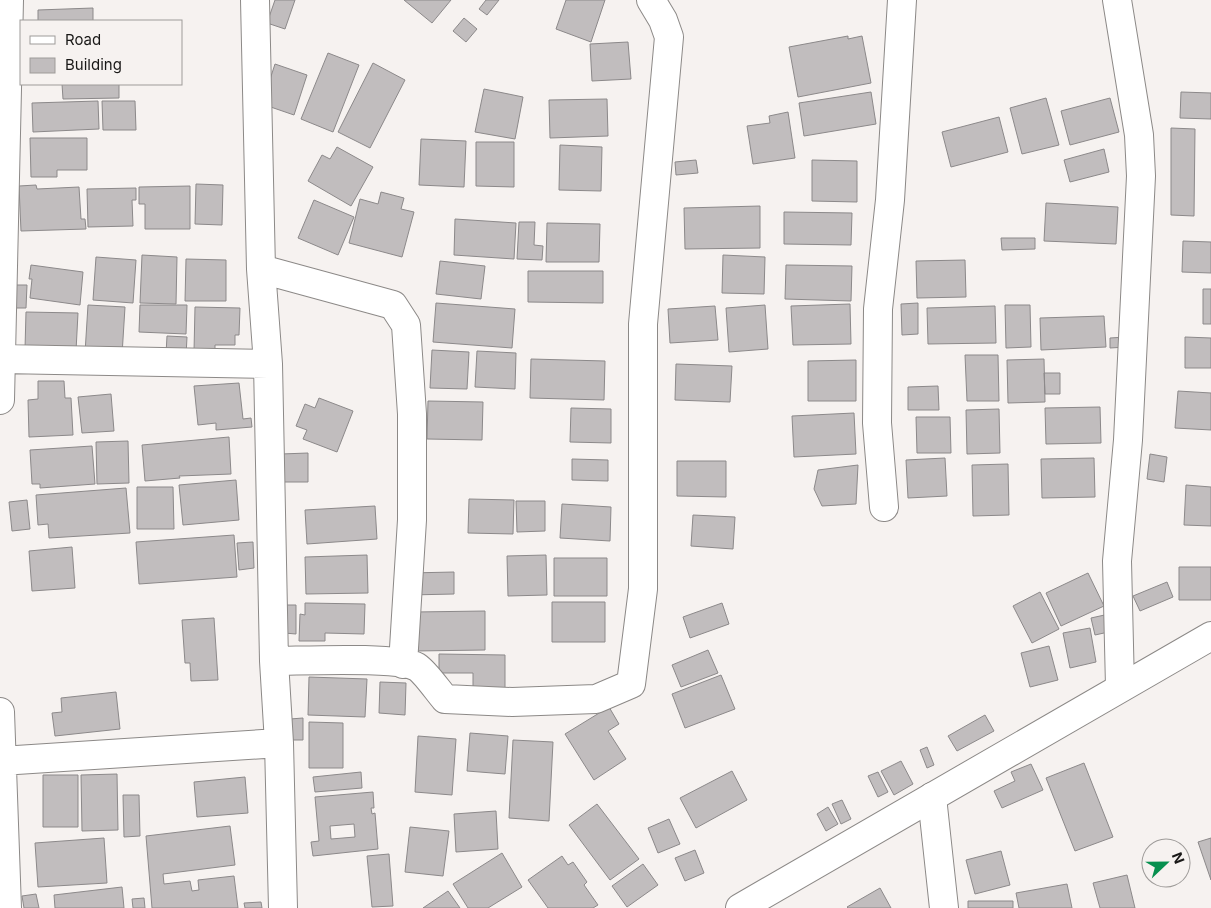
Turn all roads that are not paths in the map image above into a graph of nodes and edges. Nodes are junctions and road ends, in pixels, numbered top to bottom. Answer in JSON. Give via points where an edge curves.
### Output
{"nodes":[{"id":1,"x":9,"y":0,"type":"edge"},
{"id":2,"x":256,"y":0,"type":"edge"},
{"id":3,"x":651,"y":0,"type":"edge"},
{"id":4,"x":902,"y":0,"type":"edge"},
{"id":5,"x":1117,"y":0,"type":"edge"},
{"id":6,"x":261,"y":269,"type":"junction"},
{"id":7,"x":2,"y":359,"type":"junction"},
{"id":8,"x":268,"y":364,"type":"junction"},
{"id":9,"x":0,"y":400,"type":"edge"},
{"id":10,"x":884,"y":507,"type":"dead end"},
{"id":11,"x":1211,"y":636,"type":"edge"},
{"id":12,"x":274,"y":661,"type":"junction"},
{"id":13,"x":403,"y":664,"type":"junction"},
{"id":14,"x":1120,"y":687,"type":"junction"},
{"id":15,"x":0,"y":712,"type":"edge"},
{"id":16,"x":279,"y":743,"type":"junction"},
{"id":17,"x":1,"y":760,"type":"edge"},
{"id":18,"x":932,"y":797,"type":"junction"},
{"id":19,"x":7,"y":908,"type":"edge"},
{"id":20,"x":284,"y":908,"type":"edge"},
{"id":21,"x":740,"y":908,"type":"edge"},
{"id":22,"x":944,"y":908,"type":"edge"}],
"edges":[{"from":1,"to":7,"type":"street"},
{"from":2,"to":6,"type":"street"},
{"from":3,"to":13,"type":"street","via":[[669,37],[644,324],[643,589],[631,684],[596,699],[512,702],[446,699],[417,668]]},
{"from":4,"to":10,"type":"street","via":[[890,200],[878,308],[877,423]]},
{"from":5,"to":14,"type":"street","via":[[1139,135],[1141,176],[1128,440],[1118,561]]},
{"from":6,"to":8,"type":"street"},
{"from":6,"to":13,"type":"street","via":[[393,305],[406,325],[412,414],[412,520]]},
{"from":7,"to":8,"type":"street"},
{"from":7,"to":9,"type":"street"},
{"from":8,"to":12,"type":"street"},
{"from":11,"to":14,"type":"street"},
{"from":12,"to":13,"type":"street"},
{"from":12,"to":16,"type":"street"},
{"from":14,"to":18,"type":"street"},
{"from":15,"to":17,"type":"street"},
{"from":16,"to":17,"type":"street"},
{"from":16,"to":20,"type":"street"},
{"from":17,"to":19,"type":"street"},
{"from":18,"to":21,"type":"street"},
{"from":18,"to":22,"type":"street"}]}
